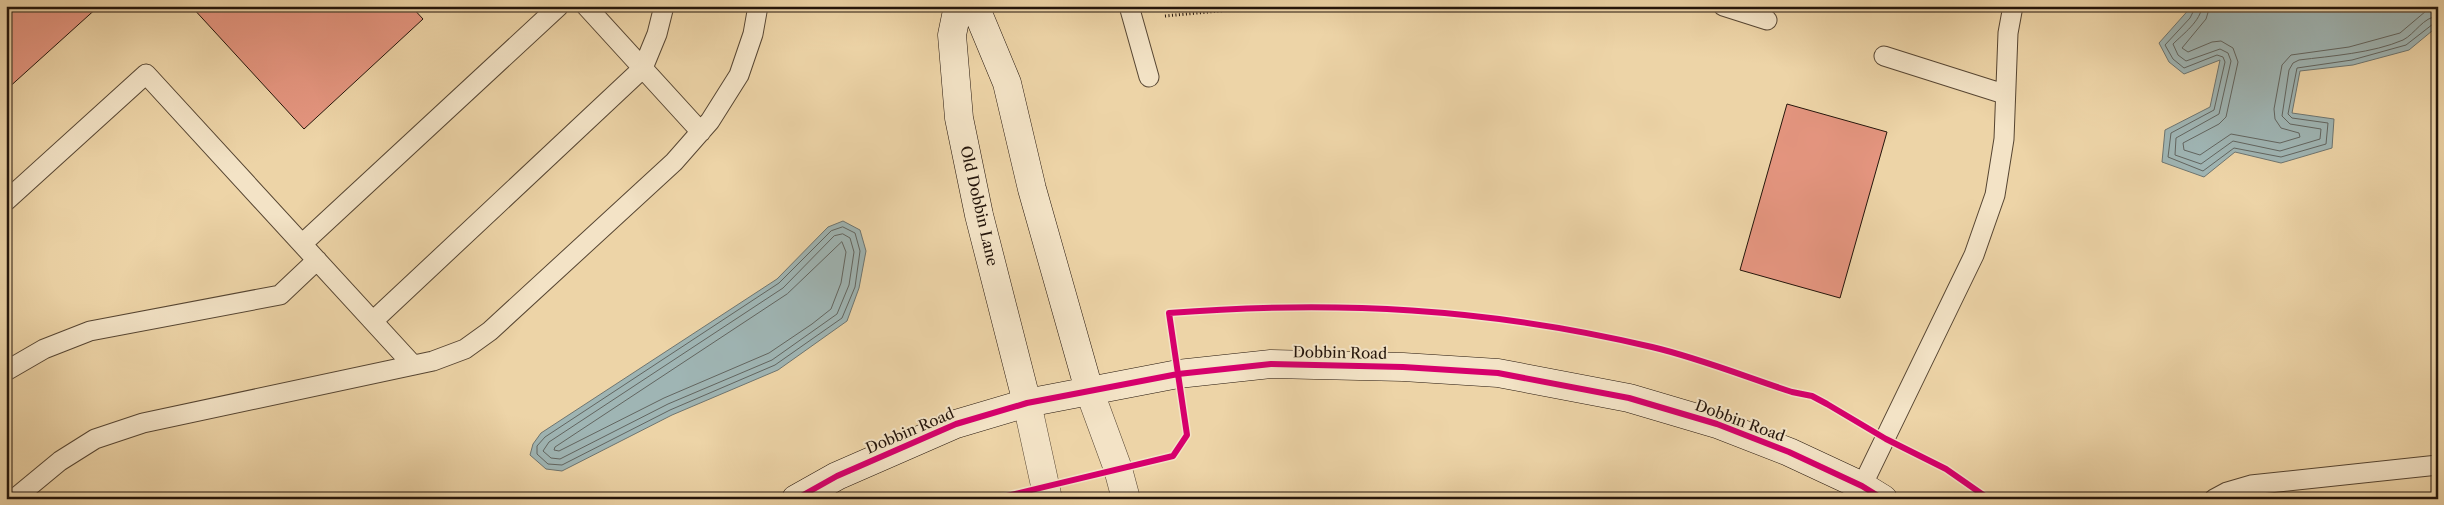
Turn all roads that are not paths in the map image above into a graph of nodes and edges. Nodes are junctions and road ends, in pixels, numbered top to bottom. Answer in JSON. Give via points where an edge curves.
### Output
{"nodes":[{"id":1,"x":559,"y":6,"type":"edge"},
{"id":2,"x":586,"y":6,"type":"edge"},
{"id":3,"x":664,"y":6,"type":"edge"},
{"id":4,"x":758,"y":6,"type":"edge"},
{"id":5,"x":958,"y":6,"type":"edge"},
{"id":6,"x":975,"y":6,"type":"edge"},
{"id":7,"x":1129,"y":6,"type":"edge"},
{"id":8,"x":1723,"y":6,"type":"edge"},
{"id":9,"x":2013,"y":6,"type":"edge"},
{"id":10,"x":1767,"y":20,"type":"dead end"},
{"id":11,"x":1884,"y":56,"type":"dead end"},
{"id":12,"x":643,"y":68,"type":"junction"},
{"id":13,"x":1149,"y":77,"type":"dead end"},
{"id":14,"x":2004,"y":94,"type":"junction"},
{"id":15,"x":701,"y":132,"type":"junction"},
{"id":16,"x":6,"y":201,"type":"edge"},
{"id":17,"x":302,"y":244,"type":"junction"},
{"id":18,"x":317,"y":260,"type":"junction"},
{"id":19,"x":373,"y":321,"type":"junction"},
{"id":20,"x":413,"y":366,"type":"junction"},
{"id":21,"x":6,"y":371,"type":"edge"},
{"id":22,"x":1089,"y":390,"type":"junction"},
{"id":23,"x":1027,"y":403,"type":"junction"},
{"id":24,"x":2438,"y":464,"type":"edge"},
{"id":25,"x":1873,"y":492,"type":"edge"},
{"id":26,"x":14,"y":499,"type":"edge"},
{"id":27,"x":796,"y":499,"type":"edge"},
{"id":28,"x":1048,"y":499,"type":"edge"},
{"id":29,"x":1126,"y":499,"type":"edge"},
{"id":30,"x":2214,"y":499,"type":"edge"}],
"edges":[{"from":1,"to":17,"type":"lane"},
{"from":2,"to":12,"type":"lane"},
{"from":3,"to":12,"type":"lane"},
{"from":4,"to":15,"type":"lane","via":[[754,34],[739,75]]},
{"from":5,"to":23,"type":"street","name":"Old Dobbin Lane","via":[[952,35],[959,118],[979,215]]},
{"from":6,"to":22,"type":"street","via":[[1007,83],[1032,189]]},
{"from":7,"to":13,"type":"lane"},
{"from":8,"to":10,"type":"lane"},
{"from":9,"to":14,"type":"lane"},
{"from":11,"to":14,"type":"lane"},
{"from":12,"to":15,"type":"lane"},
{"from":12,"to":19,"type":"lane"},
{"from":14,"to":25,"type":"lane","via":[[2004,138],[1995,195],[1974,255]]},
{"from":15,"to":20,"type":"lane","via":[[674,162],[490,331],[465,349]]},
{"from":16,"to":17,"type":"lane","via":[[146,74]]},
{"from":17,"to":18,"type":"lane"},
{"from":18,"to":19,"type":"lane"},
{"from":18,"to":21,"type":"lane","via":[[280,295],[90,331],[44,349]]},
{"from":19,"to":20,"type":"lane"},
{"from":20,"to":26,"type":"lane","via":[[142,422],[96,439],[60,461]]},
{"from":22,"to":23,"type":"street","name":"Dobbin Road"},
{"from":22,"to":25,"type":"street","name":"Dobbin Road","via":[[1178,374],[1271,364],[1498,373],[1628,398],[1717,424],[1789,452]]},
{"from":22,"to":29,"type":"street"},
{"from":23,"to":27,"type":"street","name":"Dobbin Road","via":[[956,424],[837,476]]},
{"from":23,"to":28,"type":"street","name":"Old Dobbin Lane"},
{"from":24,"to":30,"type":"lane","via":[[2251,485]]}]}
